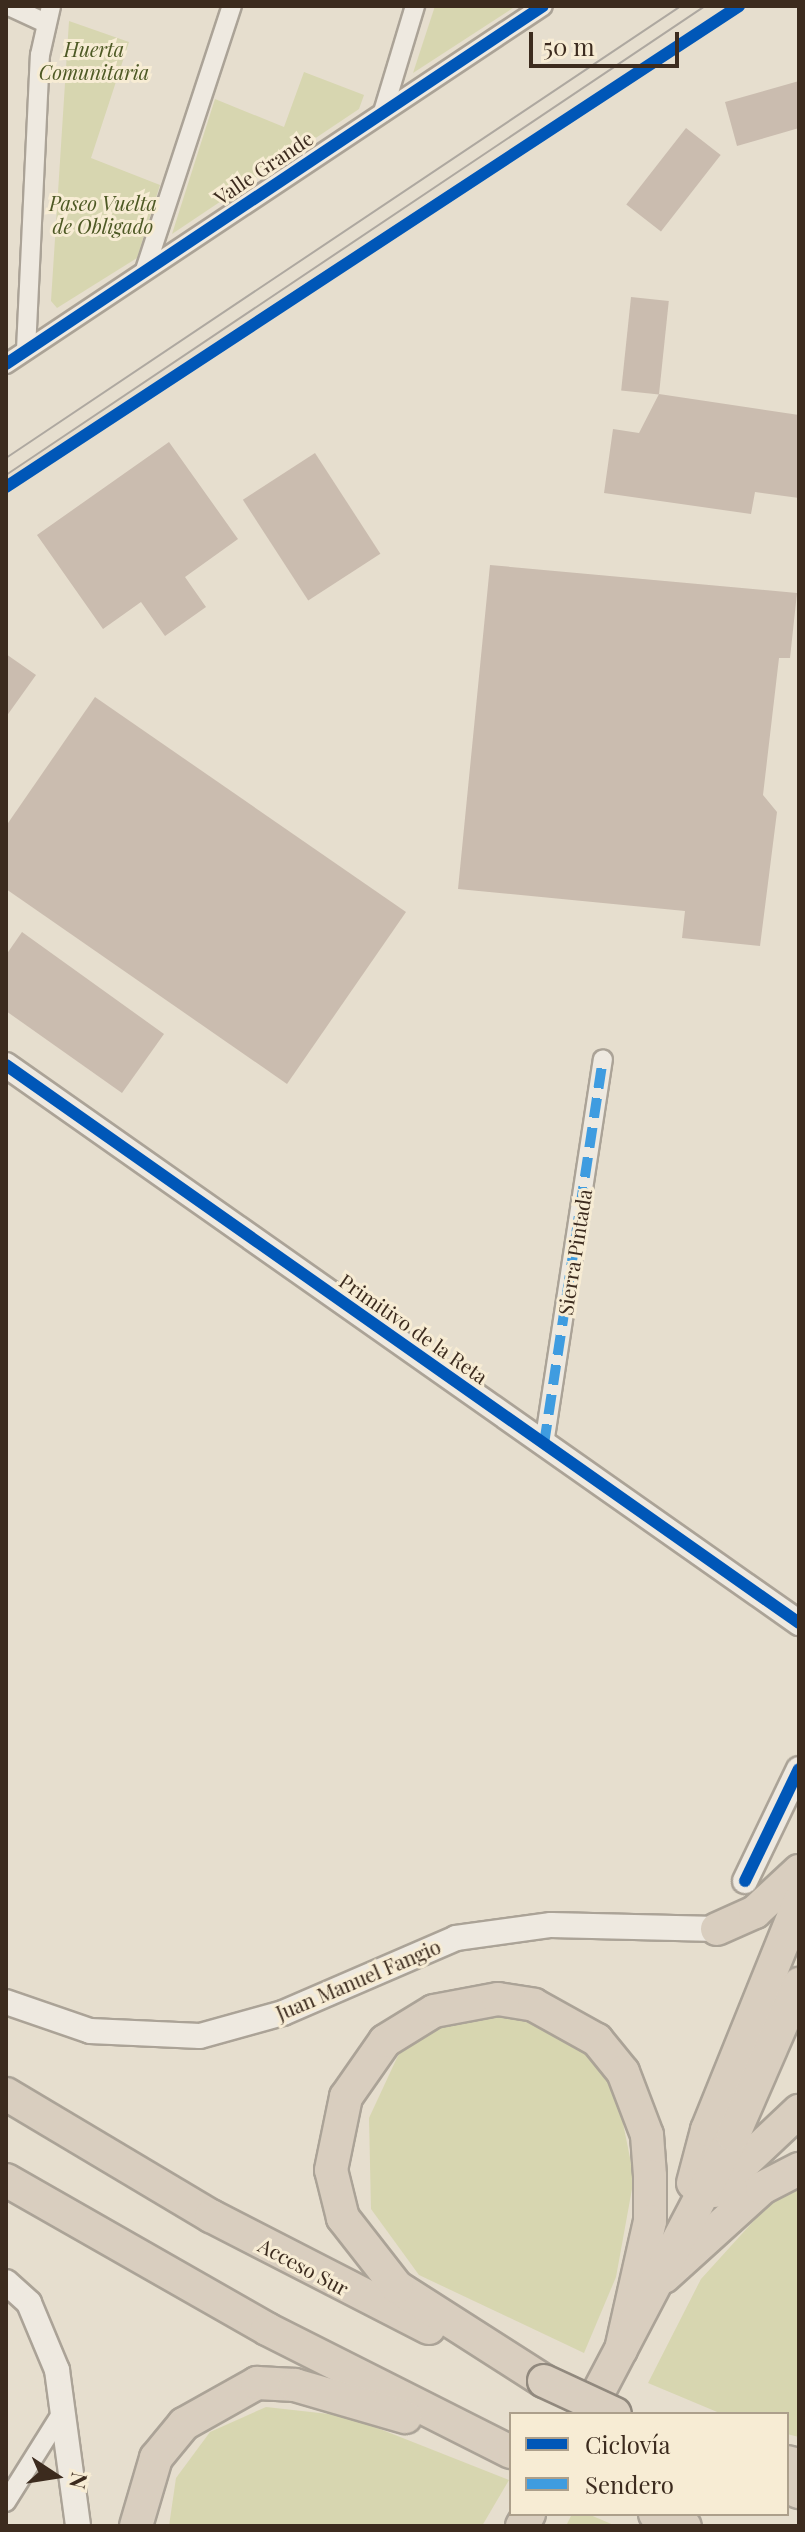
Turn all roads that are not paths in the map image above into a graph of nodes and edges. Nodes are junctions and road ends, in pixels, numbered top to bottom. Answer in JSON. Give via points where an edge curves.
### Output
{"nodes":[{"id":1,"x":9,"y":6,"type":"edge"},
{"id":2,"x":232,"y":6,"type":"edge"},
{"id":3,"x":415,"y":6,"type":"edge"},
{"id":4,"x":543,"y":6,"type":"edge"},
{"id":5,"x":48,"y":15,"type":"edge"},
{"id":6,"x":383,"y":112,"type":"junction"},
{"id":7,"x":145,"y":270,"type":"junction"},
{"id":8,"x":26,"y":350,"type":"junction"},
{"id":9,"x":6,"y":364,"type":"edge"},
{"id":10,"x":603,"y":1060,"type":"dead end"},
{"id":11,"x":6,"y":1065,"type":"edge"},
{"id":12,"x":544,"y":1444,"type":"junction"},
{"id":13,"x":799,"y":1623,"type":"edge"},
{"id":14,"x":799,"y":1769,"type":"edge"},
{"id":15,"x":799,"y":1871,"type":"edge"},
{"id":16,"x":745,"y":1881,"type":"dead end"},
{"id":17,"x":799,"y":1902,"type":"edge"},
{"id":18,"x":717,"y":1929,"type":"joint"},
{"id":19,"x":799,"y":1984,"type":"edge"},
{"id":20,"x":6,"y":2002,"type":"edge"},
{"id":21,"x":6,"y":2094,"type":"edge"},
{"id":22,"x":799,"y":2111,"type":"edge"},
{"id":23,"x":799,"y":2169,"type":"edge"},
{"id":24,"x":6,"y":2180,"type":"edge"},
{"id":25,"x":682,"y":2225,"type":"junction"},
{"id":26,"x":6,"y":2282,"type":"edge"},
{"id":27,"x":650,"y":2290,"type":"junction"},
{"id":28,"x":621,"y":2350,"type":"junction"},
{"id":29,"x":544,"y":2381,"type":"junction"},
{"id":30,"x":63,"y":2411,"type":"junction"},
{"id":31,"x":588,"y":2412,"type":"edge"},
{"id":32,"x":611,"y":2412,"type":"edge"},
{"id":33,"x":509,"y":2450,"type":"edge"},
{"id":34,"x":509,"y":2451,"type":"edge"},
{"id":35,"x":6,"y":2502,"type":"edge"},
{"id":36,"x":643,"y":2516,"type":"edge"},
{"id":37,"x":660,"y":2516,"type":"edge"},
{"id":38,"x":78,"y":2526,"type":"edge"},
{"id":39,"x":136,"y":2526,"type":"edge"},
{"id":40,"x":662,"y":2526,"type":"edge"},
{"id":41,"x":685,"y":2526,"type":"edge"}],
"edges":[{"from":1,"to":5,"type":"street"},
{"from":2,"to":7,"type":"street"},
{"from":3,"to":6,"type":"street"},
{"from":4,"to":6,"type":"street","name":"Valle Grande"},
{"from":5,"to":8,"type":"street"},
{"from":6,"to":7,"type":"street","name":"Valle Grande"},
{"from":7,"to":8,"type":"street","name":"Valle Grande"},
{"from":8,"to":9,"type":"street","name":"Valle Grande"},
{"from":10,"to":12,"type":"street","name":"Sierra Pintada"},
{"from":11,"to":12,"type":"street","name":"Primitivo de la Reta"},
{"from":12,"to":13,"type":"street","name":"Primitivo de la Reta"},
{"from":14,"to":16,"type":"street"},
{"from":15,"to":18,"type":"highway","via":[[755,1912]]},
{"from":17,"to":25,"type":"highway","via":[[707,2130]]},
{"from":18,"to":20,"type":"street","name":"Juan Manuel Fangio","via":[[565,1924],[456,1938],[283,2013],[200,2036],[90,2031]]},
{"from":19,"to":25,"type":"highway","via":[[733,2136]]},
{"from":21,"to":29,"type":"highway","name":"Acceso Sur","via":[[286,2257]]},
{"from":22,"to":25,"type":"highway"},
{"from":23,"to":27,"type":"highway","via":[[762,2188]]},
{"from":24,"to":33,"type":"highway","via":[[267,2329]]},
{"from":25,"to":27,"type":"highway"},
{"from":26,"to":30,"type":"street","via":[[46,2335]]},
{"from":27,"to":28,"type":"highway"},
{"from":28,"to":29,"type":"highway","via":[[650,2221],[647,2135],[623,2072],[597,2040],[534,2005],[498,1999],[434,2011],[385,2041],[346,2097],[331,2170],[343,2218],[397,2287]]},
{"from":28,"to":31,"type":"highway"},
{"from":29,"to":32,"type":"highway","name":"Acceso Sur","bridge":true},
{"from":30,"to":35,"type":"street"},
{"from":30,"to":38,"type":"street"},
{"from":34,"to":39,"type":"highway","via":[[338,2395],[257,2383],[184,2424],[156,2458]]},
{"from":36,"to":40,"type":"highway"},
{"from":37,"to":41,"type":"highway"}]}
